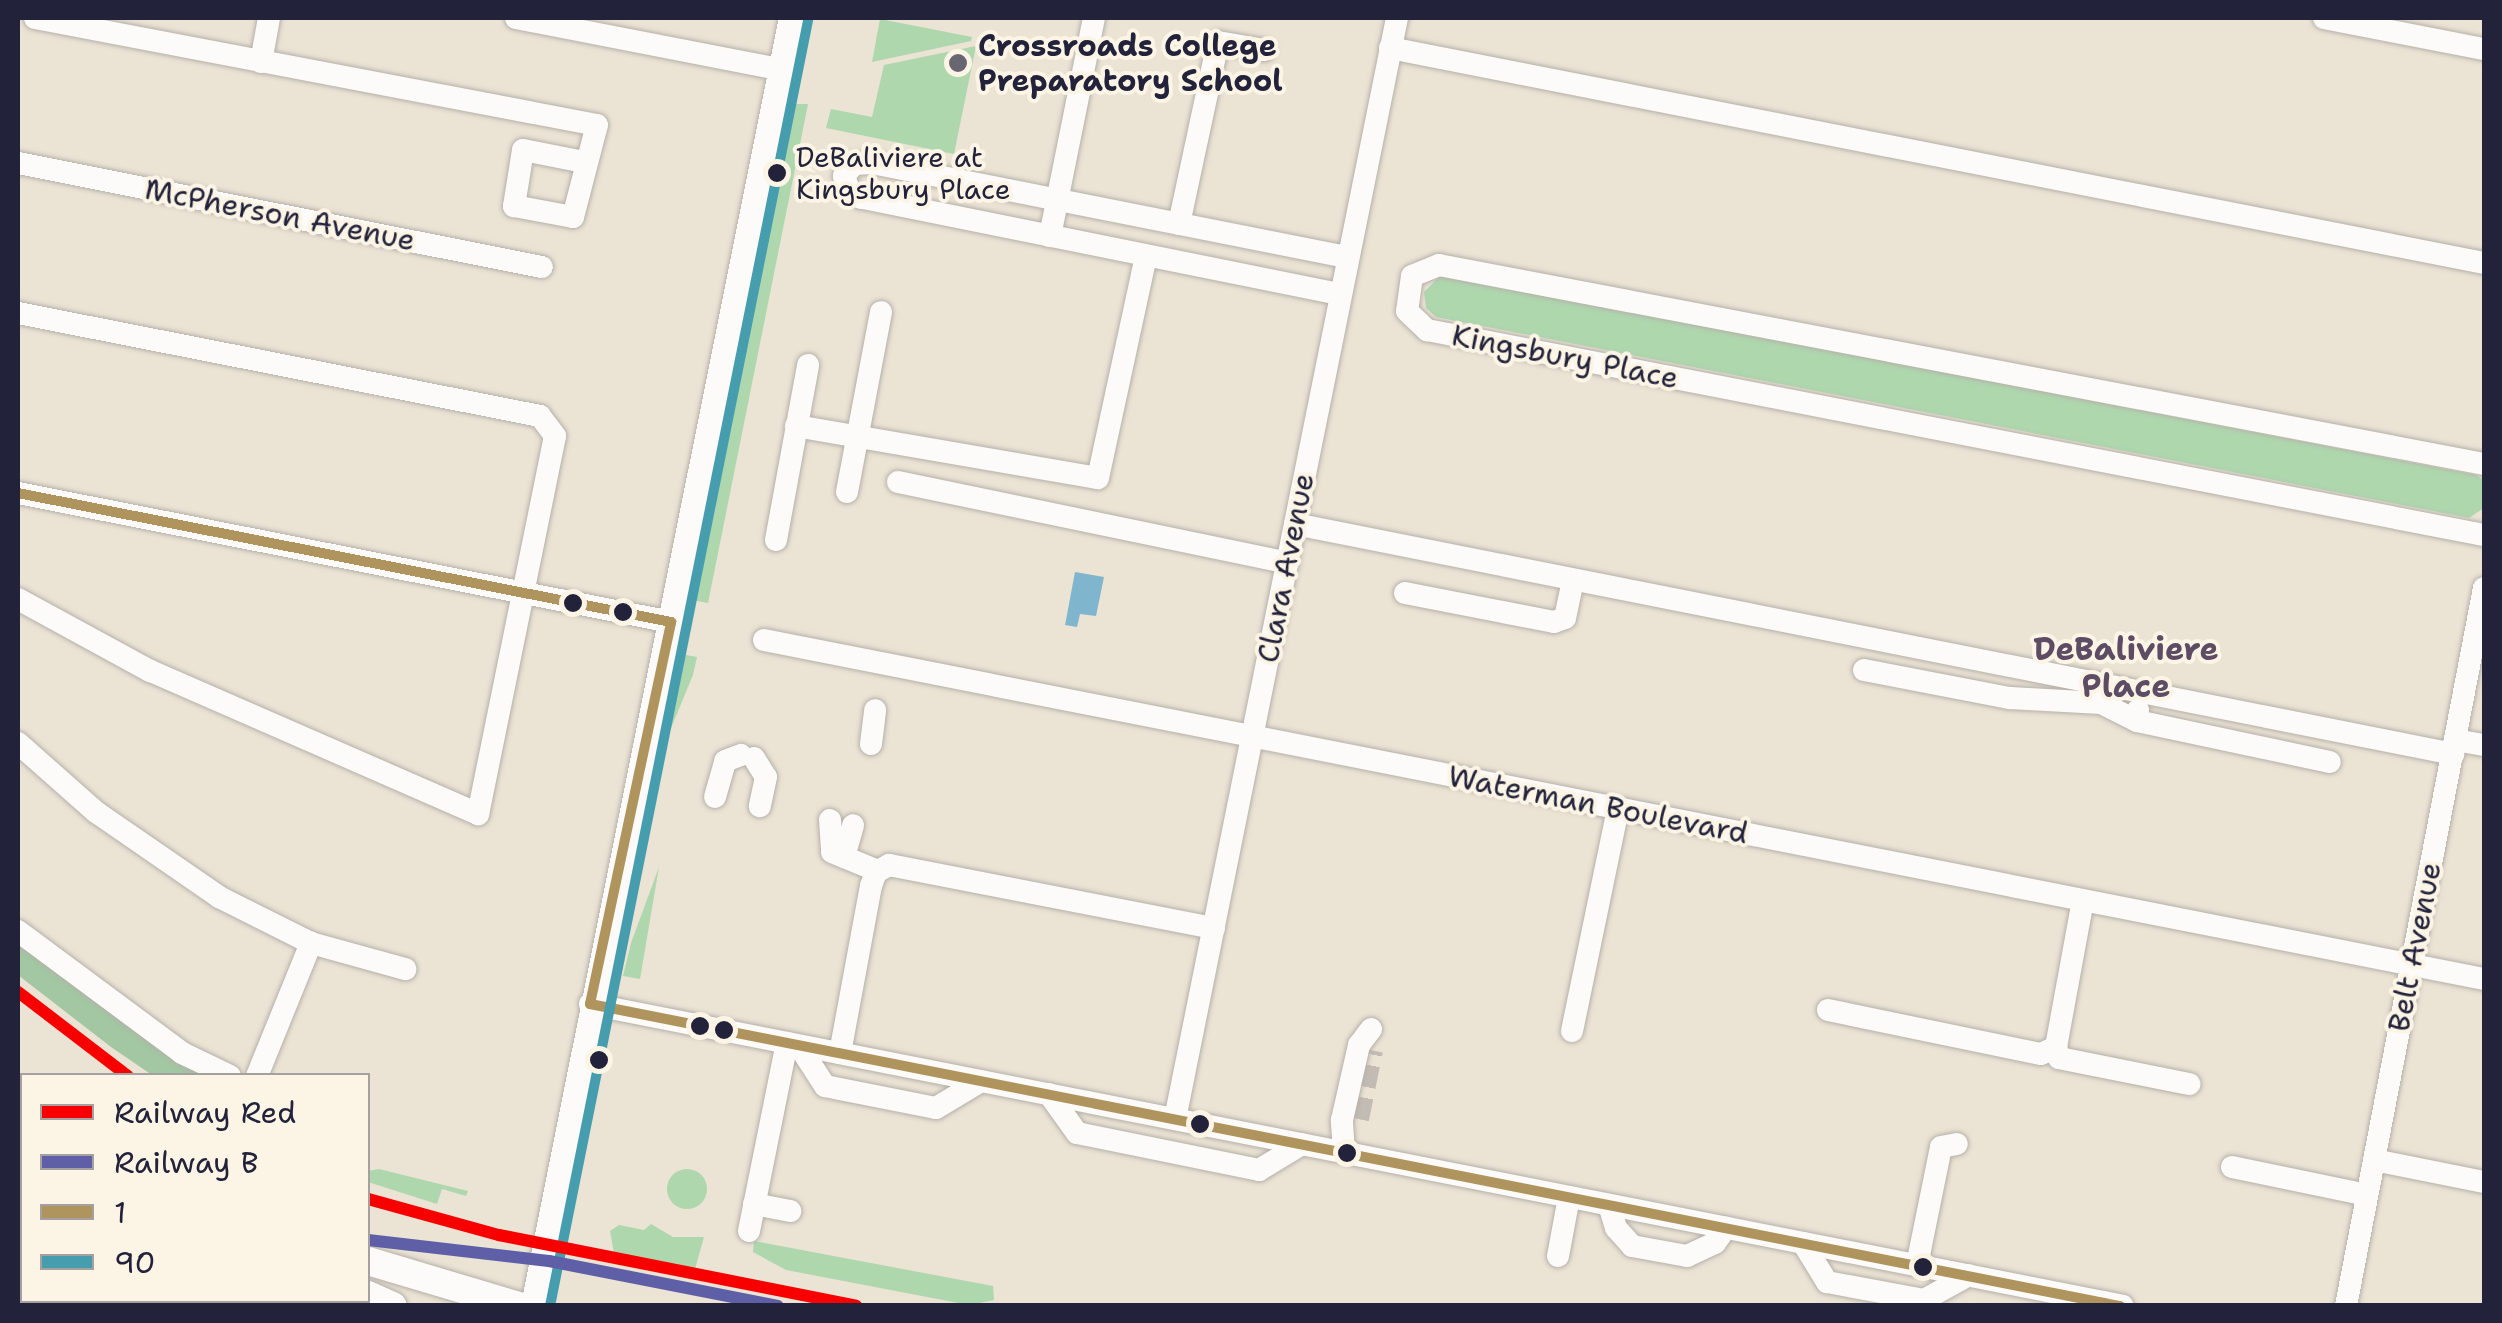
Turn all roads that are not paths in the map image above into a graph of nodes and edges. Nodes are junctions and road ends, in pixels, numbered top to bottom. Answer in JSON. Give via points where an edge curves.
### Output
{"nodes":[{"id":1,"x":35,"y":18,"type":"edge"},
{"id":2,"x":269,"y":18,"type":"edge"},
{"id":3,"x":516,"y":18,"type":"edge"},
{"id":4,"x":793,"y":18,"type":"edge"},
{"id":5,"x":1094,"y":18,"type":"edge"},
{"id":6,"x":1396,"y":18,"type":"edge"},
{"id":7,"x":2324,"y":18,"type":"edge"},
{"id":8,"x":1390,"y":48,"type":"junction"},
{"id":9,"x":2484,"y":49,"type":"edge"},
{"id":10,"x":1264,"y":50,"type":"dead end"},
{"id":11,"x":262,"y":62,"type":"junction"},
{"id":12,"x":783,"y":70,"type":"junction"},
{"id":13,"x":18,"y":162,"type":"edge"},
{"id":14,"x":584,"y":162,"type":"dead end"},
{"id":15,"x":1059,"y":190,"type":"junction"},
{"id":16,"x":1178,"y":224,"type":"junction"},
{"id":17,"x":1050,"y":236,"type":"junction"},
{"id":18,"x":1146,"y":256,"type":"junction"},
{"id":19,"x":1347,"y":256,"type":"junction"},
{"id":20,"x":2484,"y":263,"type":"edge"},
{"id":21,"x":542,"y":267,"type":"dead end"},
{"id":22,"x":1339,"y":294,"type":"junction"},
{"id":23,"x":881,"y":312,"type":"dead end"},
{"id":24,"x":18,"y":314,"type":"edge"},
{"id":25,"x":808,"y":366,"type":"dead end"},
{"id":26,"x":796,"y":426,"type":"junction"},
{"id":27,"x":858,"y":436,"type":"junction"},
{"id":28,"x":2484,"y":464,"type":"edge"},
{"id":29,"x":898,"y":482,"type":"dead end"},
{"id":30,"x":846,"y":492,"type":"dead end"},
{"id":31,"x":18,"y":493,"type":"edge"},
{"id":32,"x":1295,"y":524,"type":"junction"},
{"id":33,"x":2484,"y":535,"type":"edge"},
{"id":34,"x":776,"y":540,"type":"dead end"},
{"id":35,"x":1288,"y":563,"type":"junction"},
{"id":36,"x":1573,"y":580,"type":"junction"},
{"id":37,"x":2484,"y":588,"type":"edge"},
{"id":38,"x":522,"y":593,"type":"junction"},
{"id":39,"x":1405,"y":594,"type":"dead end"},
{"id":40,"x":18,"y":599,"type":"edge"},
{"id":41,"x":671,"y":622,"type":"junction"},
{"id":42,"x":764,"y":640,"type":"dead end"},
{"id":43,"x":1864,"y":670,"type":"dead end"},
{"id":44,"x":2140,"y":692,"type":"junction"},
{"id":45,"x":874,"y":710,"type":"dead end"},
{"id":46,"x":2137,"y":722,"type":"junction"},
{"id":47,"x":1253,"y":737,"type":"junction"},
{"id":48,"x":18,"y":742,"type":"edge"},
{"id":49,"x":871,"y":744,"type":"dead end"},
{"id":50,"x":2484,"y":746,"type":"edge"},
{"id":51,"x":2454,"y":747,"type":"junction"},
{"id":52,"x":2330,"y":762,"type":"dead end"},
{"id":53,"x":715,"y":797,"type":"dead end"},
{"id":54,"x":760,"y":806,"type":"dead end"},
{"id":55,"x":1618,"y":809,"type":"junction"},
{"id":56,"x":830,"y":820,"type":"dead end"},
{"id":57,"x":853,"y":825,"type":"dead end"},
{"id":58,"x":844,"y":857,"type":"junction"},
{"id":59,"x":878,"y":871,"type":"junction"},
{"id":60,"x":2083,"y":900,"type":"junction"},
{"id":61,"x":1214,"y":928,"type":"junction"},
{"id":62,"x":18,"y":931,"type":"edge"},
{"id":63,"x":312,"y":943,"type":"junction"},
{"id":64,"x":2422,"y":967,"type":"junction"},
{"id":65,"x":404,"y":969,"type":"dead end"},
{"id":66,"x":2484,"y":979,"type":"edge"},
{"id":67,"x":590,"y":1004,"type":"junction"},
{"id":68,"x":1828,"y":1010,"type":"dead end"},
{"id":69,"x":1572,"y":1031,"type":"dead end"},
{"id":70,"x":793,"y":1044,"type":"junction"},
{"id":71,"x":2056,"y":1047,"type":"junction"},
{"id":72,"x":1372,"y":1050,"type":"dead end"},
{"id":73,"x":840,"y":1053,"type":"junction"},
{"id":74,"x":224,"y":1073,"type":"edge"},
{"id":75,"x":258,"y":1073,"type":"edge"},
{"id":76,"x":981,"y":1081,"type":"junction"},
{"id":77,"x":2188,"y":1084,"type":"dead end"},
{"id":78,"x":1049,"y":1094,"type":"junction"},
{"id":79,"x":1175,"y":1119,"type":"junction"},
{"id":80,"x":1358,"y":1119,"type":"tunnel mouth"},
{"id":81,"x":1302,"y":1144,"type":"junction"},
{"id":82,"x":1956,"y":1144,"type":"dead end"},
{"id":83,"x":1344,"y":1152,"type":"junction"},
{"id":84,"x":2374,"y":1160,"type":"junction"},
{"id":85,"x":2232,"y":1168,"type":"dead end"},
{"id":86,"x":2484,"y":1182,"type":"edge"},
{"id":87,"x":2367,"y":1196,"type":"junction"},
{"id":88,"x":1569,"y":1197,"type":"junction"},
{"id":89,"x":754,"y":1204,"type":"junction"},
{"id":90,"x":1610,"y":1205,"type":"junction"},
{"id":91,"x":790,"y":1211,"type":"dead end"},
{"id":92,"x":1726,"y":1228,"type":"junction"},
{"id":93,"x":749,"y":1231,"type":"dead end"},
{"id":94,"x":1803,"y":1243,"type":"junction"},
{"id":95,"x":1558,"y":1256,"type":"dead end"},
{"id":96,"x":370,"y":1262,"type":"edge"},
{"id":97,"x":1917,"y":1265,"type":"junction"},
{"id":98,"x":1969,"y":1275,"type":"junction"},
{"id":99,"x":370,"y":1296,"type":"edge"},
{"id":100,"x":530,"y":1299,"type":"edge"},
{"id":101,"x":393,"y":1306,"type":"edge"},
{"id":102,"x":2122,"y":1306,"type":"edge"},
{"id":103,"x":2346,"y":1306,"type":"edge"}],
"edges":[{"from":1,"to":11,"type":"street"},
{"from":2,"to":11,"type":"street"},
{"from":3,"to":12,"type":"street"},
{"from":4,"to":12,"type":"main road"},
{"from":5,"to":15,"type":"street"},
{"from":6,"to":8,"type":"street","name":"Clara Avenue"},
{"from":7,"to":9,"type":"street"},
{"from":8,"to":19,"type":"street","name":"Clara Avenue"},
{"from":8,"to":20,"type":"street"},
{"from":10,"to":16,"type":"street","via":[[1218,42]]},
{"from":11,"to":14,"type":"street","via":[[596,125]]},
{"from":12,"to":41,"type":"main road"},
{"from":13,"to":21,"type":"street","name":"McPherson Avenue"},
{"from":15,"to":16,"type":"street"},
{"from":15,"to":17,"type":"street"},
{"from":15,"to":17,"type":"street","via":[[862,162],[844,176],[860,198]]},
{"from":16,"to":19,"type":"street"},
{"from":17,"to":18,"type":"street"},
{"from":18,"to":22,"type":"street"},
{"from":18,"to":27,"type":"street","via":[[1098,478]]},
{"from":19,"to":22,"type":"street","name":"Clara Avenue"},
{"from":22,"to":32,"type":"street","name":"Clara Avenue"},
{"from":23,"to":27,"type":"street"},
{"from":24,"to":38,"type":"street","via":[[540,416],[555,436]]},
{"from":25,"to":26,"type":"street"},
{"from":26,"to":27,"type":"street"},
{"from":26,"to":34,"type":"street"},
{"from":27,"to":30,"type":"street"},
{"from":28,"to":33,"type":"street","name":"Kingsbury Place","via":[[1439,265],[1412,276],[1407,311],[1427,330]]},
{"from":29,"to":35,"type":"street"},
{"from":31,"to":38,"type":"street"},
{"from":32,"to":35,"type":"street","name":"Clara Avenue"},
{"from":32,"to":36,"type":"street"},
{"from":35,"to":47,"type":"street","name":"Clara Avenue"},
{"from":36,"to":39,"type":"street","via":[[1565,618],[1554,622]]},
{"from":36,"to":44,"type":"street"},
{"from":37,"to":51,"type":"street","name":"Belt Avenue"},
{"from":38,"to":40,"type":"street","via":[[478,814],[150,671]]},
{"from":38,"to":41,"type":"street"},
{"from":41,"to":67,"type":"main road"},
{"from":42,"to":47,"type":"street","name":"Waterman Boulevard"},
{"from":43,"to":46,"type":"street","via":[[2010,698],[2101,703]]},
{"from":44,"to":46,"type":"street"},
{"from":44,"to":51,"type":"street"},
{"from":45,"to":49,"type":"street"},
{"from":46,"to":52,"type":"street"},
{"from":47,"to":55,"type":"street","name":"Waterman Boulevard"},
{"from":47,"to":61,"type":"street","name":"Clara Avenue"},
{"from":48,"to":63,"type":"street","via":[[164,862]]},
{"from":50,"to":51,"type":"street"},
{"from":51,"to":64,"type":"street","name":"Belt Avenue"},
{"from":53,"to":54,"type":"street","via":[[725,762],[748,757],[766,777]]},
{"from":55,"to":60,"type":"street","name":"Waterman Boulevard"},
{"from":55,"to":69,"type":"street"},
{"from":56,"to":58,"type":"street","via":[[826,842]]},
{"from":57,"to":58,"type":"street"},
{"from":58,"to":59,"type":"street"},
{"from":59,"to":61,"type":"street","via":[[889,865]]},
{"from":59,"to":73,"type":"street"},
{"from":60,"to":64,"type":"street","name":"Waterman Boulevard"},
{"from":60,"to":71,"type":"street"},
{"from":61,"to":79,"type":"street","name":"Clara Avenue"},
{"from":62,"to":74,"type":"street","via":[[182,1053]]},
{"from":63,"to":65,"type":"street"},
{"from":63,"to":75,"type":"street"},
{"from":64,"to":66,"type":"street","name":"Waterman Boulevard"},
{"from":64,"to":84,"type":"street","name":"Belt Avenue"},
{"from":67,"to":70,"type":"street"},
{"from":67,"to":100,"type":"main road"},
{"from":68,"to":71,"type":"street","via":[[2041,1054]]},
{"from":70,"to":73,"type":"street"},
{"from":70,"to":76,"type":"street","via":[[825,1086],[936,1108]]},
{"from":70,"to":89,"type":"street"},
{"from":71,"to":77,"type":"street","via":[[2059,1058]]},
{"from":72,"to":83,"type":"street","via":[[1371,1029],[1360,1046],[1342,1120]]},
{"from":73,"to":76,"type":"street"},
{"from":76,"to":78,"type":"street"},
{"from":78,"to":79,"type":"street"},
{"from":78,"to":81,"type":"street","via":[[1077,1133],[1260,1170]]},
{"from":79,"to":81,"type":"street"},
{"from":80,"to":83,"type":"street"},
{"from":81,"to":83,"type":"street"},
{"from":82,"to":97,"type":"street","via":[[1941,1147]]},
{"from":83,"to":88,"type":"street"},
{"from":84,"to":86,"type":"street"},
{"from":84,"to":87,"type":"street","name":"Belt Avenue"},
{"from":85,"to":87,"type":"street"},
{"from":87,"to":103,"type":"street","name":"Belt Avenue"},
{"from":88,"to":90,"type":"street"},
{"from":88,"to":95,"type":"street"},
{"from":89,"to":91,"type":"street"},
{"from":89,"to":93,"type":"street"},
{"from":90,"to":92,"type":"street"},
{"from":90,"to":92,"type":"street","via":[[1616,1228],[1632,1246],[1687,1256],[1715,1243]]},
{"from":92,"to":94,"type":"street"},
{"from":94,"to":97,"type":"street"},
{"from":94,"to":98,"type":"street","via":[[1827,1282],[1924,1300]]},
{"from":96,"to":100,"type":"main road","via":[[446,1290]]},
{"from":97,"to":98,"type":"street"},
{"from":98,"to":102,"type":"street"},
{"from":99,"to":101,"type":"main road"}]}
